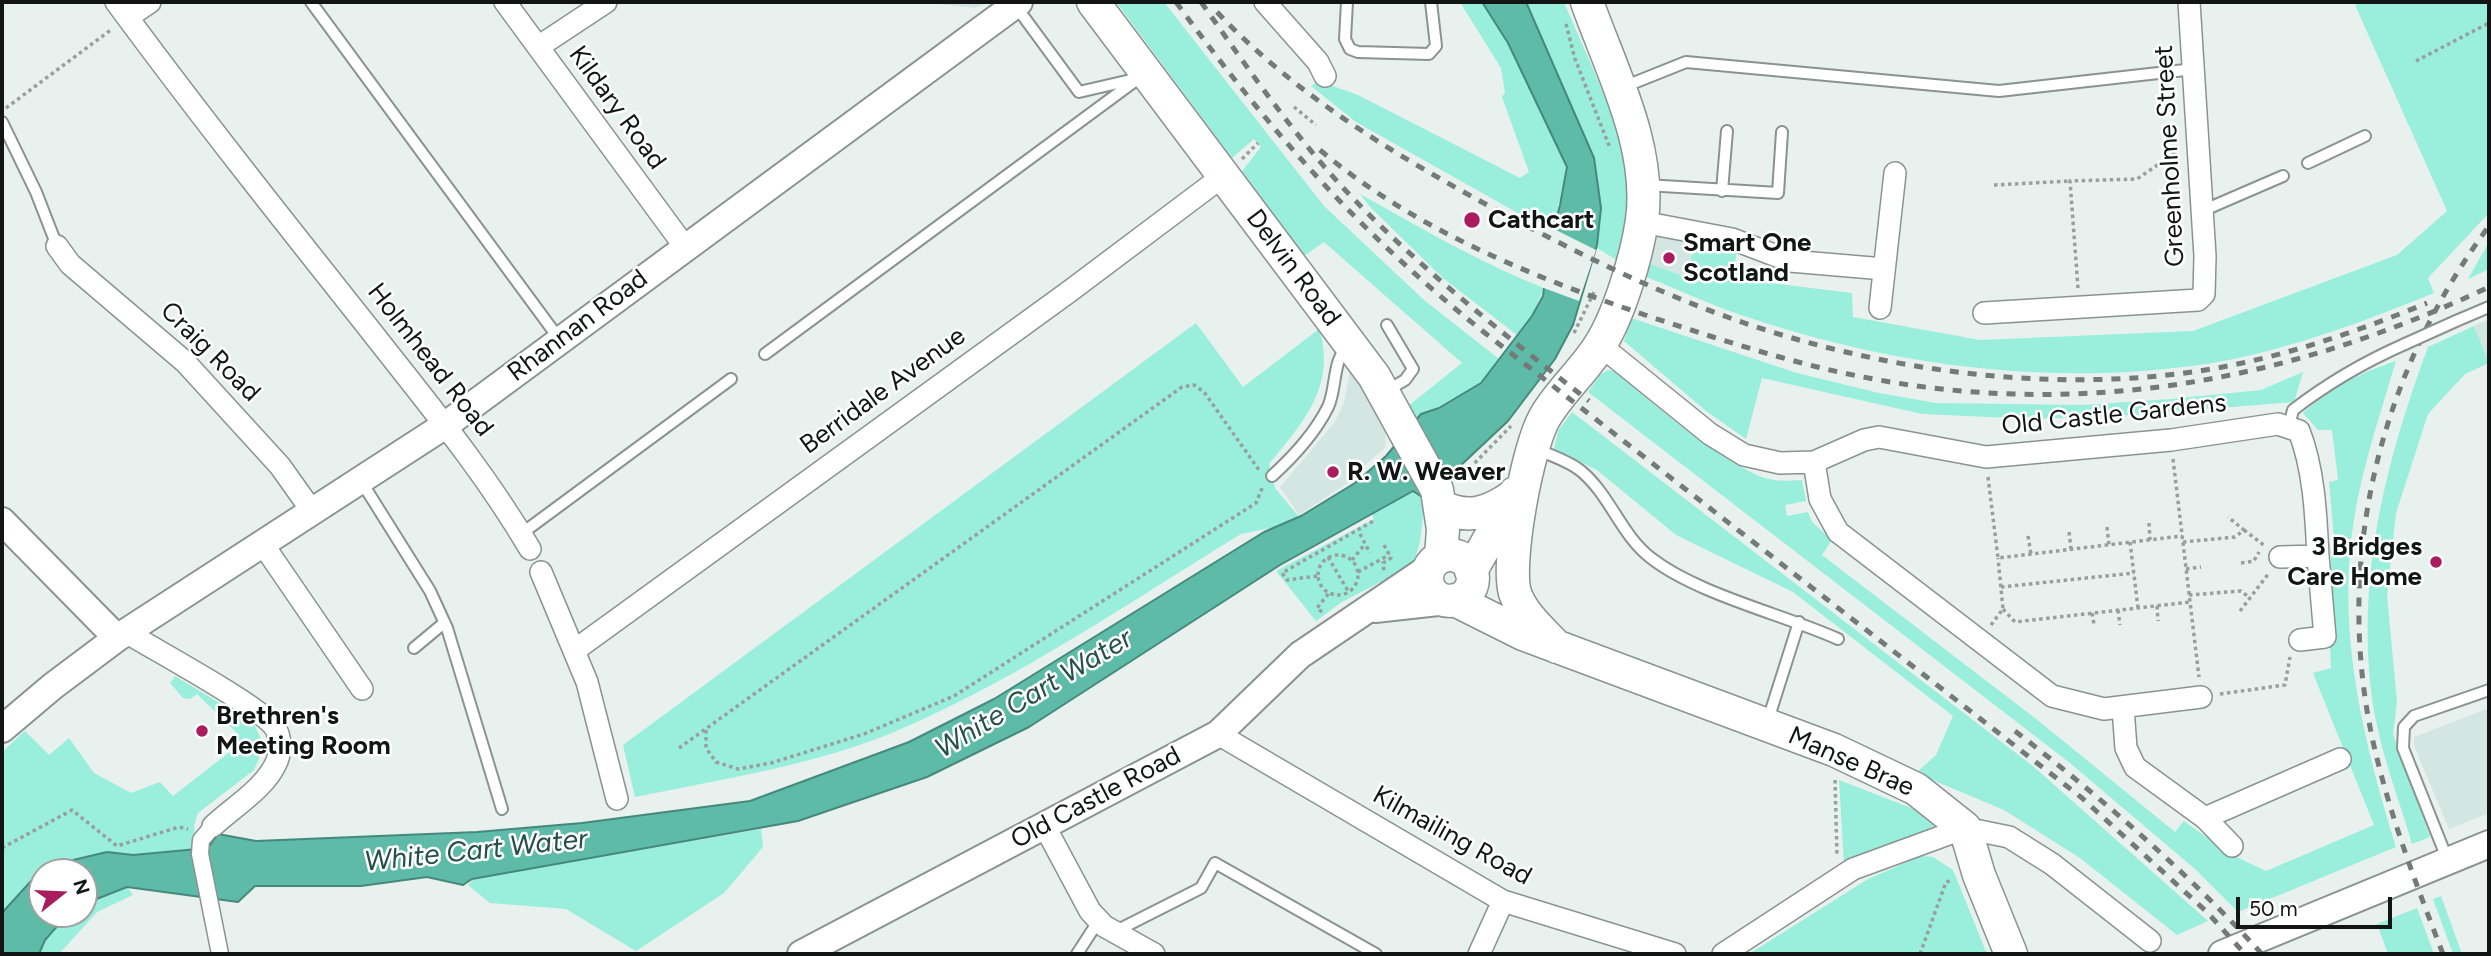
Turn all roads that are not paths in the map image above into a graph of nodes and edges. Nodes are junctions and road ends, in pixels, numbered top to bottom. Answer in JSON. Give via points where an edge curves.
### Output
{"nodes":[{"id":1,"x":150,"y":2,"type":"edge"},
{"id":2,"x":311,"y":2,"type":"edge"},
{"id":3,"x":505,"y":2,"type":"edge"},
{"id":4,"x":606,"y":2,"type":"edge"},
{"id":5,"x":1093,"y":2,"type":"edge"},
{"id":6,"x":1265,"y":2,"type":"edge"},
{"id":7,"x":1347,"y":2,"type":"edge"},
{"id":8,"x":1431,"y":2,"type":"edge"},
{"id":9,"x":2189,"y":2,"type":"edge"},
{"id":10,"x":1017,"y":3,"type":"edge"},
{"id":11,"x":1575,"y":7,"type":"edge"},
{"id":12,"x":122,"y":10,"type":"edge"},
{"id":13,"x":538,"y":47,"type":"junction"},
{"id":14,"x":2194,"y":69,"type":"junction"},
{"id":15,"x":1143,"y":76,"type":"junction"},
{"id":16,"x":1325,"y":76,"type":"dead end"},
{"id":17,"x":1619,"y":89,"type":"junction"},
{"id":18,"x":2,"y":122,"type":"edge"},
{"id":19,"x":1727,"y":131,"type":"dead end"},
{"id":20,"x":1782,"y":132,"type":"dead end"},
{"id":21,"x":2365,"y":136,"type":"dead end"},
{"id":22,"x":2308,"y":163,"type":"dead end"},
{"id":23,"x":1895,"y":173,"type":"dead end"},
{"id":24,"x":1223,"y":176,"type":"junction"},
{"id":25,"x":2283,"y":176,"type":"dead end"},
{"id":26,"x":1643,"y":185,"type":"junction"},
{"id":27,"x":1722,"y":191,"type":"junction"},
{"id":28,"x":2202,"y":211,"type":"junction"},
{"id":29,"x":1642,"y":222,"type":"junction"},
{"id":30,"x":57,"y":246,"type":"joint"},
{"id":31,"x":685,"y":247,"type":"junction"},
{"id":32,"x":1884,"y":270,"type":"junction"},
{"id":33,"x":2489,"y":307,"type":"edge"},
{"id":34,"x":1880,"y":308,"type":"dead end"},
{"id":35,"x":1984,"y":313,"type":"dead end"},
{"id":36,"x":1387,"y":325,"type":"dead end"},
{"id":37,"x":560,"y":340,"type":"junction"},
{"id":38,"x":1586,"y":341,"type":"junction"},
{"id":39,"x":1351,"y":344,"type":"junction"},
{"id":40,"x":765,"y":354,"type":"dead end"},
{"id":41,"x":731,"y":379,"type":"dead end"},
{"id":42,"x":1389,"y":401,"type":"junction"},
{"id":43,"x":447,"y":424,"type":"junction"},
{"id":44,"x":2289,"y":426,"type":"junction"},
{"id":45,"x":1532,"y":458,"type":"junction"},
{"id":46,"x":1814,"y":462,"type":"junction"},
{"id":47,"x":1272,"y":476,"type":"dead end"},
{"id":48,"x":361,"y":481,"type":"junction"},
{"id":49,"x":1513,"y":496,"type":"junction"},
{"id":50,"x":1439,"y":498,"type":"junction"},
{"id":51,"x":312,"y":510,"type":"junction"},
{"id":52,"x":2,"y":521,"type":"edge"},
{"id":53,"x":526,"y":542,"type":"junction"},
{"id":54,"x":262,"y":543,"type":"junction"},
{"id":55,"x":2272,"y":551,"type":"road end"},
{"id":56,"x":2318,"y":556,"type":"junction"},
{"id":57,"x":1435,"y":562,"type":"junction"},
{"id":58,"x":541,"y":572,"type":"joint"},
{"id":59,"x":1461,"y":588,"type":"junction"},
{"id":60,"x":1370,"y":610,"type":"junction"},
{"id":61,"x":1799,"y":622,"type":"junction"},
{"id":62,"x":444,"y":623,"type":"junction"},
{"id":63,"x":122,"y":635,"type":"junction"},
{"id":64,"x":1838,"y":639,"type":"dead end"},
{"id":65,"x":2300,"y":640,"type":"road end"},
{"id":66,"x":1557,"y":647,"type":"junction"},
{"id":67,"x":414,"y":648,"type":"dead end"},
{"id":68,"x":575,"y":650,"type":"junction"},
{"id":69,"x":362,"y":689,"type":"dead end"},
{"id":70,"x":2489,"y":690,"type":"edge"},
{"id":71,"x":2201,"y":697,"type":"road end"},
{"id":72,"x":2123,"y":708,"type":"junction"},
{"id":73,"x":1766,"y":724,"type":"junction"},
{"id":74,"x":2,"y":729,"type":"edge"},
{"id":75,"x":1218,"y":734,"type":"junction"},
{"id":76,"x":2340,"y":760,"type":"dead end"},
{"id":77,"x":617,"y":799,"type":"dead end"},
{"id":78,"x":502,"y":809,"type":"dead end"},
{"id":79,"x":2205,"y":818,"type":"junction"},
{"id":80,"x":1044,"y":825,"type":"junction"},
{"id":81,"x":1965,"y":828,"type":"junction"},
{"id":82,"x":207,"y":833,"type":"joint"},
{"id":83,"x":2489,"y":844,"type":"edge"},
{"id":84,"x":2232,"y":846,"type":"dead end"},
{"id":85,"x":2448,"y":861,"type":"junction"},
{"id":86,"x":1503,"y":901,"type":"junction"},
{"id":87,"x":1106,"y":926,"type":"junction"},
{"id":88,"x":2150,"y":941,"type":"dead end"},
{"id":89,"x":218,"y":949,"type":"edge"},
{"id":90,"x":801,"y":954,"type":"edge"},
{"id":91,"x":1077,"y":954,"type":"edge"},
{"id":92,"x":1154,"y":954,"type":"edge"},
{"id":93,"x":1376,"y":954,"type":"edge"},
{"id":94,"x":1479,"y":954,"type":"edge"},
{"id":95,"x":1675,"y":954,"type":"edge"},
{"id":96,"x":1723,"y":954,"type":"edge"},
{"id":97,"x":2011,"y":954,"type":"edge"},
{"id":98,"x":2222,"y":954,"type":"edge"}],
"edges":[{"from":1,"to":12,"type":"street"},
{"from":2,"to":37,"type":"lane"},
{"from":3,"to":13,"type":"street","name":"Kildary Road"},
{"from":4,"to":13,"type":"street"},
{"from":5,"to":15,"type":"main road","name":"Delvin Road"},
{"from":6,"to":16,"type":"street"},
{"from":7,"to":8,"type":"lane","via":[[1345,39],[1354,52],[1429,54],[1436,46]]},
{"from":9,"to":14,"type":"street","name":"Greenholme Street"},
{"from":10,"to":15,"type":"lane","via":[[1079,92]]},
{"from":10,"to":31,"type":"street","name":"Rhannan Road"},
{"from":11,"to":17,"type":"main road"},
{"from":12,"to":43,"type":"street","name":"Holmhead Road"},
{"from":13,"to":31,"type":"street","name":"Kildary Road"},
{"from":14,"to":17,"type":"lane","via":[[1998,91],[1686,62]]},
{"from":14,"to":28,"type":"street","name":"Greenholme Street"},
{"from":15,"to":24,"type":"main road","name":"Delvin Road"},
{"from":15,"to":40,"type":"lane"},
{"from":17,"to":26,"type":"main road","via":[[1637,142]]},
{"from":18,"to":30,"type":"lane"},
{"from":19,"to":27,"type":"lane"},
{"from":20,"to":27,"type":"lane","via":[[1778,193]]},
{"from":21,"to":22,"type":"lane"},
{"from":23,"to":32,"type":"street"},
{"from":24,"to":39,"type":"main road","name":"Delvin Road"},
{"from":24,"to":68,"type":"street","name":"Berridale Avenue"},
{"from":25,"to":28,"type":"lane"},
{"from":26,"to":27,"type":"lane"},
{"from":26,"to":29,"type":"main road"},
{"from":28,"to":35,"type":"street","name":"Greenholme Street","via":[[2204,294],[2198,300]]},
{"from":29,"to":32,"type":"street","via":[[1732,239],[1790,261]]},
{"from":29,"to":38,"type":"main road","via":[[1613,319]]},
{"from":30,"to":51,"type":"street","name":"Craig Road","via":[[70,264],[185,362],[280,466]]},
{"from":31,"to":37,"type":"street","name":"Rhannan Road"},
{"from":32,"to":34,"type":"street"},
{"from":33,"to":44,"type":"lane","bridge":true,"via":[[2357,366],[2293,410]]},
{"from":36,"to":42,"type":"lane","via":[[1413,369]]},
{"from":37,"to":43,"type":"street","name":"Rhannan Road"},
{"from":38,"to":45,"type":"main road","via":[[1545,416]]},
{"from":38,"to":46,"type":"street","name":"Old Castle Gardens","via":[[1744,455],[1780,463]]},
{"from":39,"to":42,"type":"main road","name":"Delvin Road"},
{"from":39,"to":47,"type":"lane","via":[[1340,354],[1334,394],[1325,413]]},
{"from":41,"to":53,"type":"lane"},
{"from":42,"to":50,"type":"main road","name":"Delvin Road"},
{"from":43,"to":48,"type":"street","name":"Rhannan Road"},
{"from":43,"to":53,"type":"street","name":"Holmhead Road"},
{"from":44,"to":46,"type":"street","name":"Old Castle Gardens","via":[[1986,457],[1879,437]]},
{"from":44,"to":56,"type":"street","via":[[2299,431],[2305,445]]},
{"from":45,"to":49,"type":"main road"},
{"from":45,"to":61,"type":"lane","via":[[1579,469],[1649,557],[1684,579]]},
{"from":45,"to":66,"type":"main road","via":[[1513,555],[1515,593]]},
{"from":46,"to":72,"type":"street","via":[[1820,499],[1838,532],[1866,556],[2052,696],[2104,709]]},
{"from":48,"to":51,"type":"street","name":"Rhannan Road"},
{"from":48,"to":62,"type":"lane","via":[[430,591]]},
{"from":49,"to":50,"type":"main road","via":[[1482,514],[1450,511]]},
{"from":49,"to":59,"type":"main road"},
{"from":50,"to":57,"type":"main road","name":"Delvin Road","via":[[1443,530]]},
{"from":51,"to":54,"type":"street","name":"Rhannan Road"},
{"from":52,"to":63,"type":"street"},
{"from":53,"to":58,"type":"street","name":"Holmhead Road"},
{"from":54,"to":63,"type":"street","name":"Rhannan Road"},
{"from":54,"to":69,"type":"street"},
{"from":55,"to":56,"type":"street"},
{"from":56,"to":65,"type":"street","via":[[2325,637]]},
{"from":57,"to":59,"type":"main road","via":[[1462,559]]},
{"from":57,"to":59,"type":"main road","via":[[1430,589],[1440,599]]},
{"from":57,"to":60,"type":"street","name":"Old Castle Road"},
{"from":58,"to":68,"type":"street","name":"Holmhead Road"},
{"from":59,"to":60,"type":"street","name":"Old Castle Road"},
{"from":59,"to":66,"type":"main road","name":"Manse Brae","via":[[1523,634]]},
{"from":60,"to":75,"type":"street","name":"Old Castle Road","via":[[1300,656]]},
{"from":61,"to":64,"type":"lane"},
{"from":61,"to":73,"type":"lane"},
{"from":62,"to":67,"type":"lane"},
{"from":62,"to":78,"type":"lane"},
{"from":63,"to":74,"type":"street","name":"Rhannan Road"},
{"from":63,"to":82,"type":"street","via":[[240,701],[276,730],[281,744],[265,780]]},
{"from":66,"to":73,"type":"main road","name":"Manse Brae"},
{"from":68,"to":77,"type":"street","name":"Holmhead Road"},
{"from":70,"to":85,"type":"lane","via":[[2414,716],[2404,727],[2403,748]]},
{"from":71,"to":72,"type":"street"},
{"from":72,"to":79,"type":"street","via":[[2126,748],[2135,767]]},
{"from":73,"to":81,"type":"main road","name":"Manse Brae","via":[[1916,789]]},
{"from":75,"to":80,"type":"street","name":"Old Castle Road"},
{"from":75,"to":86,"type":"street","name":"Kilmailing Road"},
{"from":76,"to":79,"type":"street"},
{"from":79,"to":84,"type":"street"},
{"from":80,"to":87,"type":"street","via":[[1090,911]]},
{"from":80,"to":90,"type":"street","name":"Old Castle Road"},
{"from":81,"to":88,"type":"street","name":"Manse Brae","via":[[2009,836]]},
{"from":81,"to":96,"type":"street","via":[[1853,869]]},
{"from":81,"to":97,"type":"main road"},
{"from":82,"to":89,"type":"street","via":[[200,854]]},
{"from":83,"to":85,"type":"street"},
{"from":85,"to":98,"type":"street"},
{"from":86,"to":94,"type":"street"},
{"from":86,"to":95,"type":"street","name":"Kilmailing Road"},
{"from":87,"to":91,"type":"lane"},
{"from":87,"to":92,"type":"street"},
{"from":87,"to":93,"type":"lane","via":[[1201,888],[1215,863]]}]}
